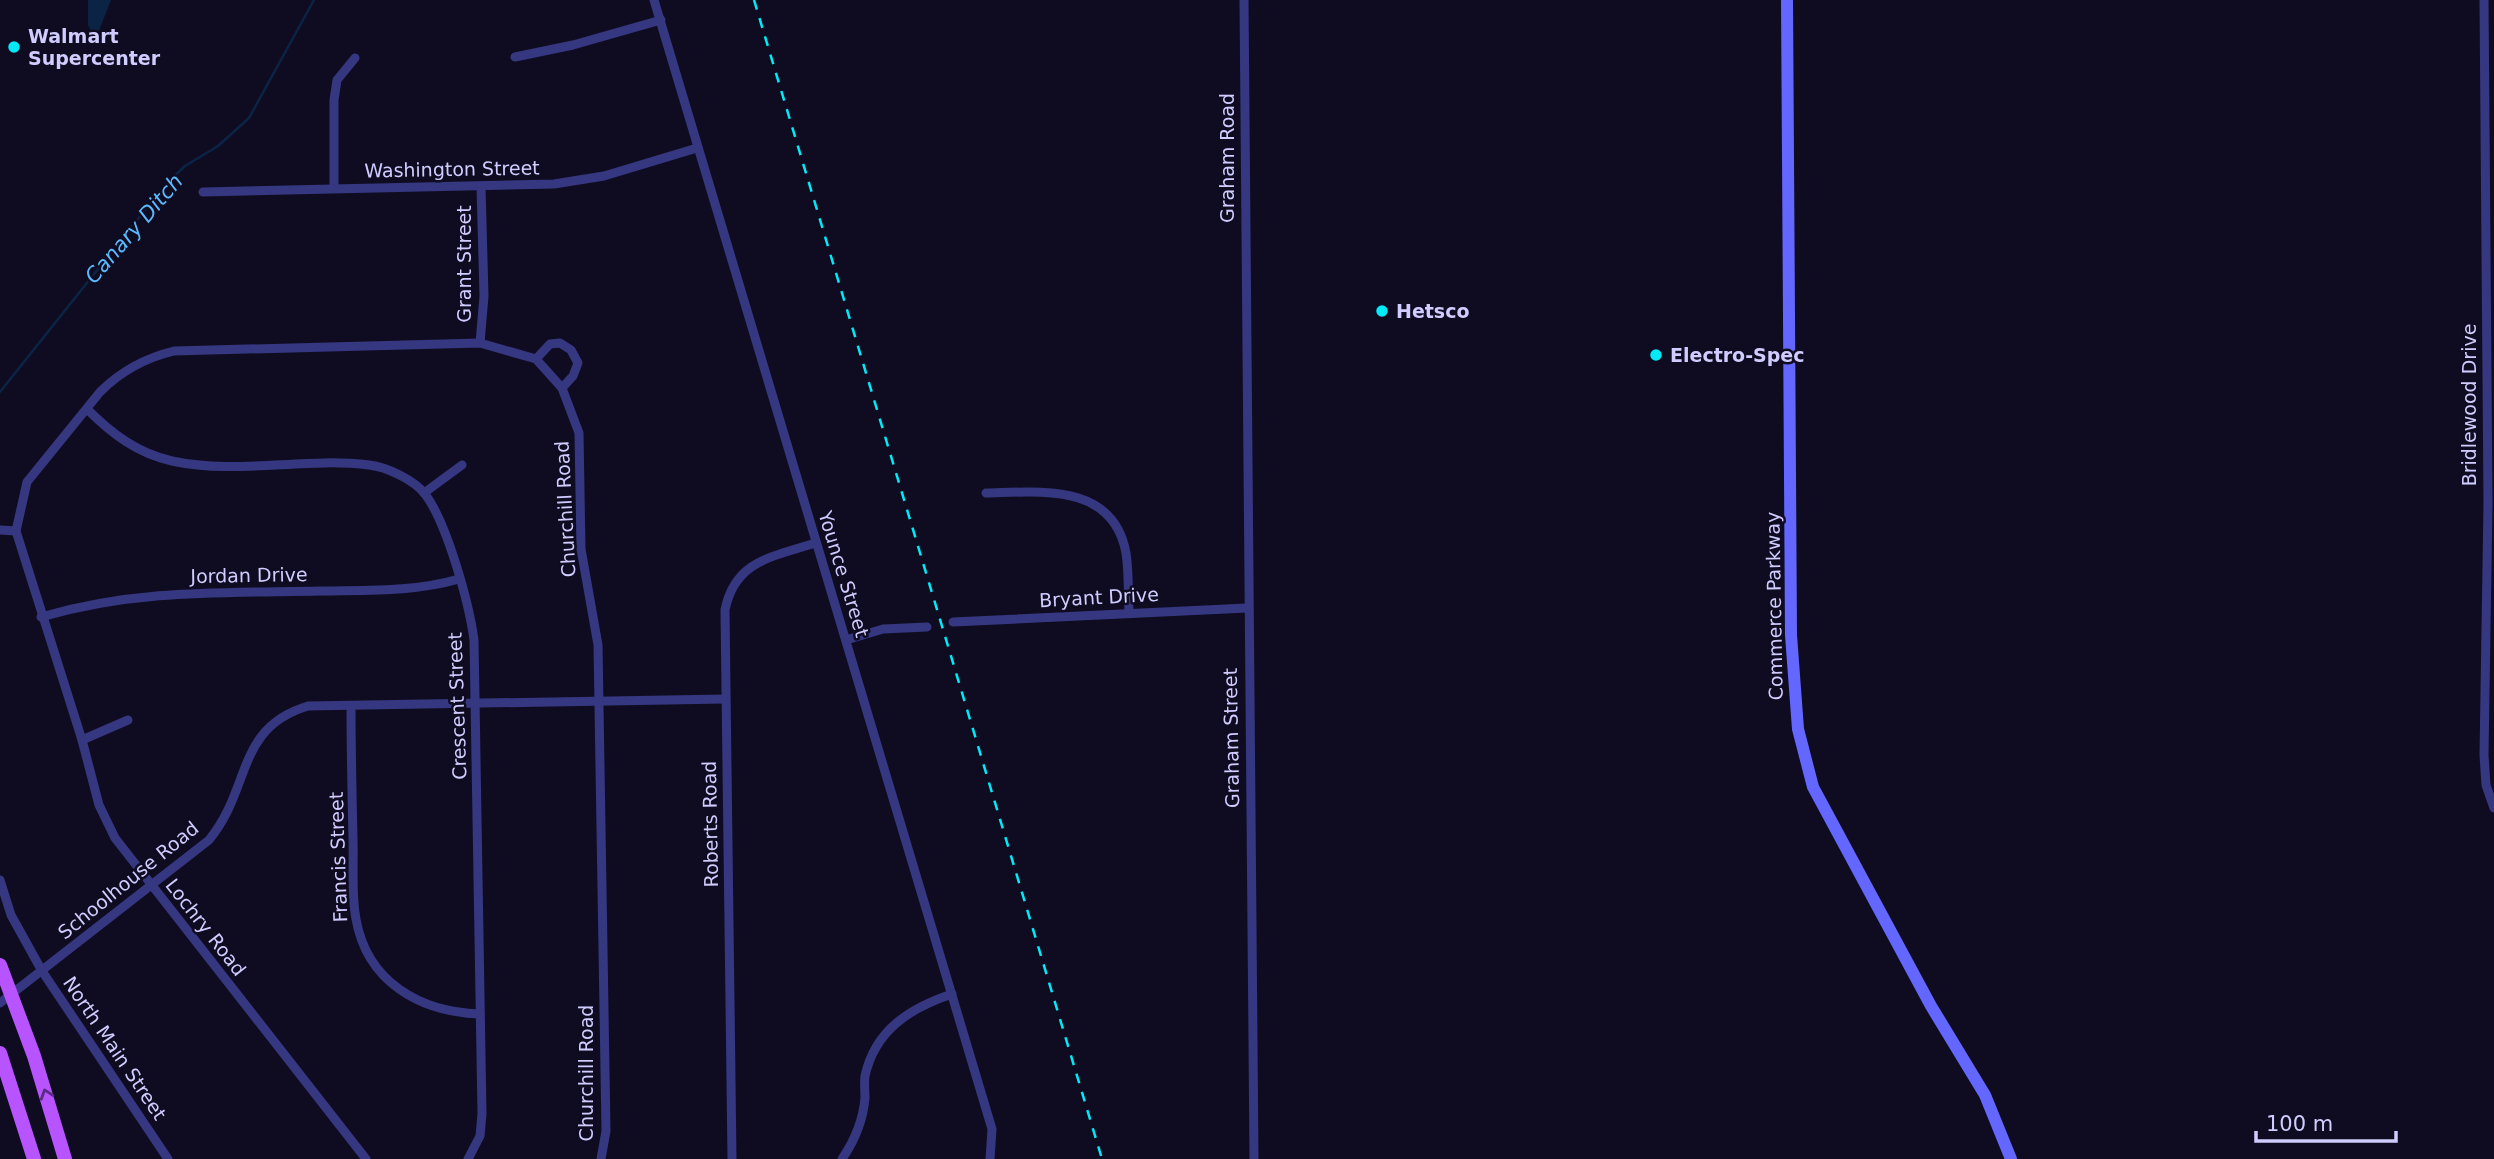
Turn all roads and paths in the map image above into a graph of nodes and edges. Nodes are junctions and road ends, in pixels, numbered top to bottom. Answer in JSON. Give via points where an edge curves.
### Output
{"nodes":[{"id":1,"x":654,"y":0,"type":"edge"},
{"id":2,"x":1244,"y":0,"type":"edge"},
{"id":3,"x":1787,"y":0,"type":"edge"},
{"id":4,"x":2484,"y":0,"type":"edge"},
{"id":5,"x":661,"y":20,"type":"junction"},
{"id":6,"x":515,"y":57,"type":"dead end"},
{"id":7,"x":355,"y":58,"type":"dead end"},
{"id":8,"x":697,"y":148,"type":"junction"},
{"id":9,"x":481,"y":186,"type":"junction"},
{"id":10,"x":334,"y":188,"type":"junction"},
{"id":11,"x":203,"y":192,"type":"dead end"},
{"id":12,"x":2490,"y":279,"type":"edge"},
{"id":13,"x":1246,"y":316,"type":"joint"},
{"id":14,"x":480,"y":343,"type":"junction"},
{"id":15,"x":536,"y":359,"type":"junction"},
{"id":16,"x":562,"y":388,"type":"junction"},
{"id":17,"x":2490,"y":392,"type":"edge"},
{"id":18,"x":87,"y":410,"type":"junction"},
{"id":19,"x":462,"y":465,"type":"dead end"},
{"id":20,"x":424,"y":493,"type":"junction"},
{"id":21,"x":986,"y":493,"type":"dead end"},
{"id":22,"x":2491,"y":503,"type":"edge"},
{"id":23,"x":0,"y":530,"type":"edge"},
{"id":24,"x":16,"y":531,"type":"junction"},
{"id":25,"x":816,"y":543,"type":"junction"},
{"id":26,"x":459,"y":579,"type":"junction"},
{"id":27,"x":1247,"y":608,"type":"junction"},
{"id":28,"x":1129,"y":613,"type":"junction"},
{"id":29,"x":2489,"y":615,"type":"edge"},
{"id":30,"x":41,"y":617,"type":"junction"},
{"id":31,"x":953,"y":622,"type":"dead end"},
{"id":32,"x":927,"y":627,"type":"dead end"},
{"id":33,"x":846,"y":640,"type":"junction"},
{"id":34,"x":725,"y":699,"type":"junction"},
{"id":35,"x":598,"y":702,"type":"junction"},
{"id":36,"x":475,"y":703,"type":"junction"},
{"id":37,"x":351,"y":706,"type":"junction"},
{"id":38,"x":128,"y":720,"type":"dead end"},
{"id":39,"x":82,"y":740,"type":"junction"},
{"id":40,"x":2489,"y":743,"type":"edge"},
{"id":41,"x":2494,"y":808,"type":"edge"},
{"id":42,"x":0,"y":880,"type":"edge"},
{"id":43,"x":152,"y":886,"type":"junction"},
{"id":44,"x":0,"y":965,"type":"edge"},
{"id":45,"x":42,"y":971,"type":"junction"},
{"id":46,"x":952,"y":994,"type":"junction"},
{"id":47,"x":6,"y":999,"type":"edge"},
{"id":48,"x":480,"y":1014,"type":"junction"},
{"id":49,"x":0,"y":1053,"type":"edge"},
{"id":50,"x":34,"y":1159,"type":"edge"},
{"id":51,"x":65,"y":1159,"type":"edge"},
{"id":52,"x":168,"y":1159,"type":"edge"},
{"id":53,"x":366,"y":1159,"type":"edge"},
{"id":54,"x":468,"y":1159,"type":"edge"},
{"id":55,"x":601,"y":1159,"type":"edge"},
{"id":56,"x":732,"y":1159,"type":"edge"},
{"id":57,"x":842,"y":1159,"type":"edge"},
{"id":58,"x":990,"y":1159,"type":"edge"},
{"id":59,"x":1254,"y":1159,"type":"edge"},
{"id":60,"x":2011,"y":1159,"type":"edge"}],
"edges":[{"from":1,"to":5,"type":"street","name":"Younce Street"},
{"from":2,"to":13,"type":"street","name":"Graham Road"},
{"from":3,"to":60,"type":"street","name":"Commerce Parkway","via":[[1791,635],[1798,729],[1813,787],[1931,1006],[1985,1095]]},
{"from":4,"to":12,"type":"street","name":"Bridlewood Drive"},
{"from":5,"to":6,"type":"street"},
{"from":5,"to":8,"type":"street","name":"Younce Street"},
{"from":7,"to":10,"type":"street","via":[[337,80]]},
{"from":8,"to":9,"type":"street","name":"Washington Street","via":[[578,181]]},
{"from":8,"to":25,"type":"street","name":"Younce Street"},
{"from":9,"to":10,"type":"street","name":"Washington Street"},
{"from":9,"to":14,"type":"street","name":"Grant Street","via":[[484,296]]},
{"from":10,"to":11,"type":"street","name":"Washington Street"},
{"from":12,"to":17,"type":"street","name":"Bridlewood Drive"},
{"from":13,"to":27,"type":"street","name":"Graham Street"},
{"from":14,"to":15,"type":"street"},
{"from":14,"to":18,"type":"street","via":[[174,351],[118,375]]},
{"from":15,"to":16,"type":"street","name":"Churchill Road"},
{"from":15,"to":16,"type":"street","via":[[550,344],[560,343],[570,350],[578,363]]},
{"from":16,"to":35,"type":"street","name":"Churchill Road","via":[[579,433],[581,549],[597,628]]},
{"from":17,"to":22,"type":"street","name":"Bridlewood Drive"},
{"from":18,"to":20,"type":"street","name":"Crescent Street","via":[[116,438],[173,461],[371,465],[397,474]]},
{"from":18,"to":24,"type":"street","via":[[27,482]]},
{"from":19,"to":20,"type":"street"},
{"from":20,"to":26,"type":"street","name":"Crescent Street","via":[[438,518]]},
{"from":21,"to":28,"type":"street","via":[[1058,492],[1080,496],[1099,509],[1117,529],[1126,552]]},
{"from":22,"to":29,"type":"street","name":"Bridlewood Drive"},
{"from":23,"to":24,"type":"street"},
{"from":24,"to":30,"type":"street","name":"Lochry Road"},
{"from":25,"to":33,"type":"street","name":"Younce Street"},
{"from":25,"to":34,"type":"street","name":"Roberts Road","via":[[761,561],[733,583],[724,610]]},
{"from":26,"to":30,"type":"street","name":"Jordan Drive","via":[[414,589],[150,595]]},
{"from":26,"to":36,"type":"street","name":"Crescent Street","via":[[474,640]]},
{"from":27,"to":28,"type":"street","name":"Bryant Drive"},
{"from":27,"to":59,"type":"street","name":"Graham Street"},
{"from":28,"to":31,"type":"street","name":"Bryant Drive"},
{"from":29,"to":40,"type":"street","name":"Bridlewood Drive"},
{"from":30,"to":39,"type":"street","name":"Lochry Road"},
{"from":32,"to":33,"type":"street","via":[[883,629]]},
{"from":33,"to":46,"type":"street","name":"Younce Street"},
{"from":34,"to":35,"type":"street","name":"Schoolhouse Road"},
{"from":34,"to":56,"type":"street","name":"Roberts Road"},
{"from":35,"to":36,"type":"street","name":"Schoolhouse Road"},
{"from":35,"to":55,"type":"street","name":"Churchill Road","via":[[606,1131]]},
{"from":36,"to":37,"type":"street","name":"Schoolhouse Road"},
{"from":36,"to":48,"type":"street","name":"Crescent Street"},
{"from":37,"to":43,"type":"street","name":"Schoolhouse Road","via":[[307,706],[266,727],[225,820],[209,840]]},
{"from":37,"to":48,"type":"street","name":"Francis Street","via":[[353,901],[366,953],[388,982],[411,998],[431,1008]]},
{"from":38,"to":39,"type":"street"},
{"from":39,"to":43,"type":"street","name":"Lochry Road","via":[[99,806],[115,838]]},
{"from":40,"to":41,"type":"street","name":"Bridlewood Drive","via":[[2486,785]]},
{"from":42,"to":45,"type":"street","name":"North Main Street","via":[[11,915]]},
{"from":43,"to":45,"type":"street","name":"Schoolhouse Road"},
{"from":43,"to":53,"type":"street","name":"Lochry Road"},
{"from":44,"to":47,"type":"main road"},
{"from":45,"to":47,"type":"street","name":"Schoolhouse Road"},
{"from":45,"to":52,"type":"street","name":"North Main Street"},
{"from":46,"to":57,"type":"street","via":[[907,1013],[873,1050],[864,1079],[861,1121]]},
{"from":46,"to":58,"type":"street","name":"Younce Street","via":[[992,1129]]},
{"from":51,"to":47,"type":"main road","one_way":true},
{"from":48,"to":54,"type":"street","name":"Crescent Street","via":[[482,1124]]},
{"from":49,"to":50,"type":"main road"}]}
